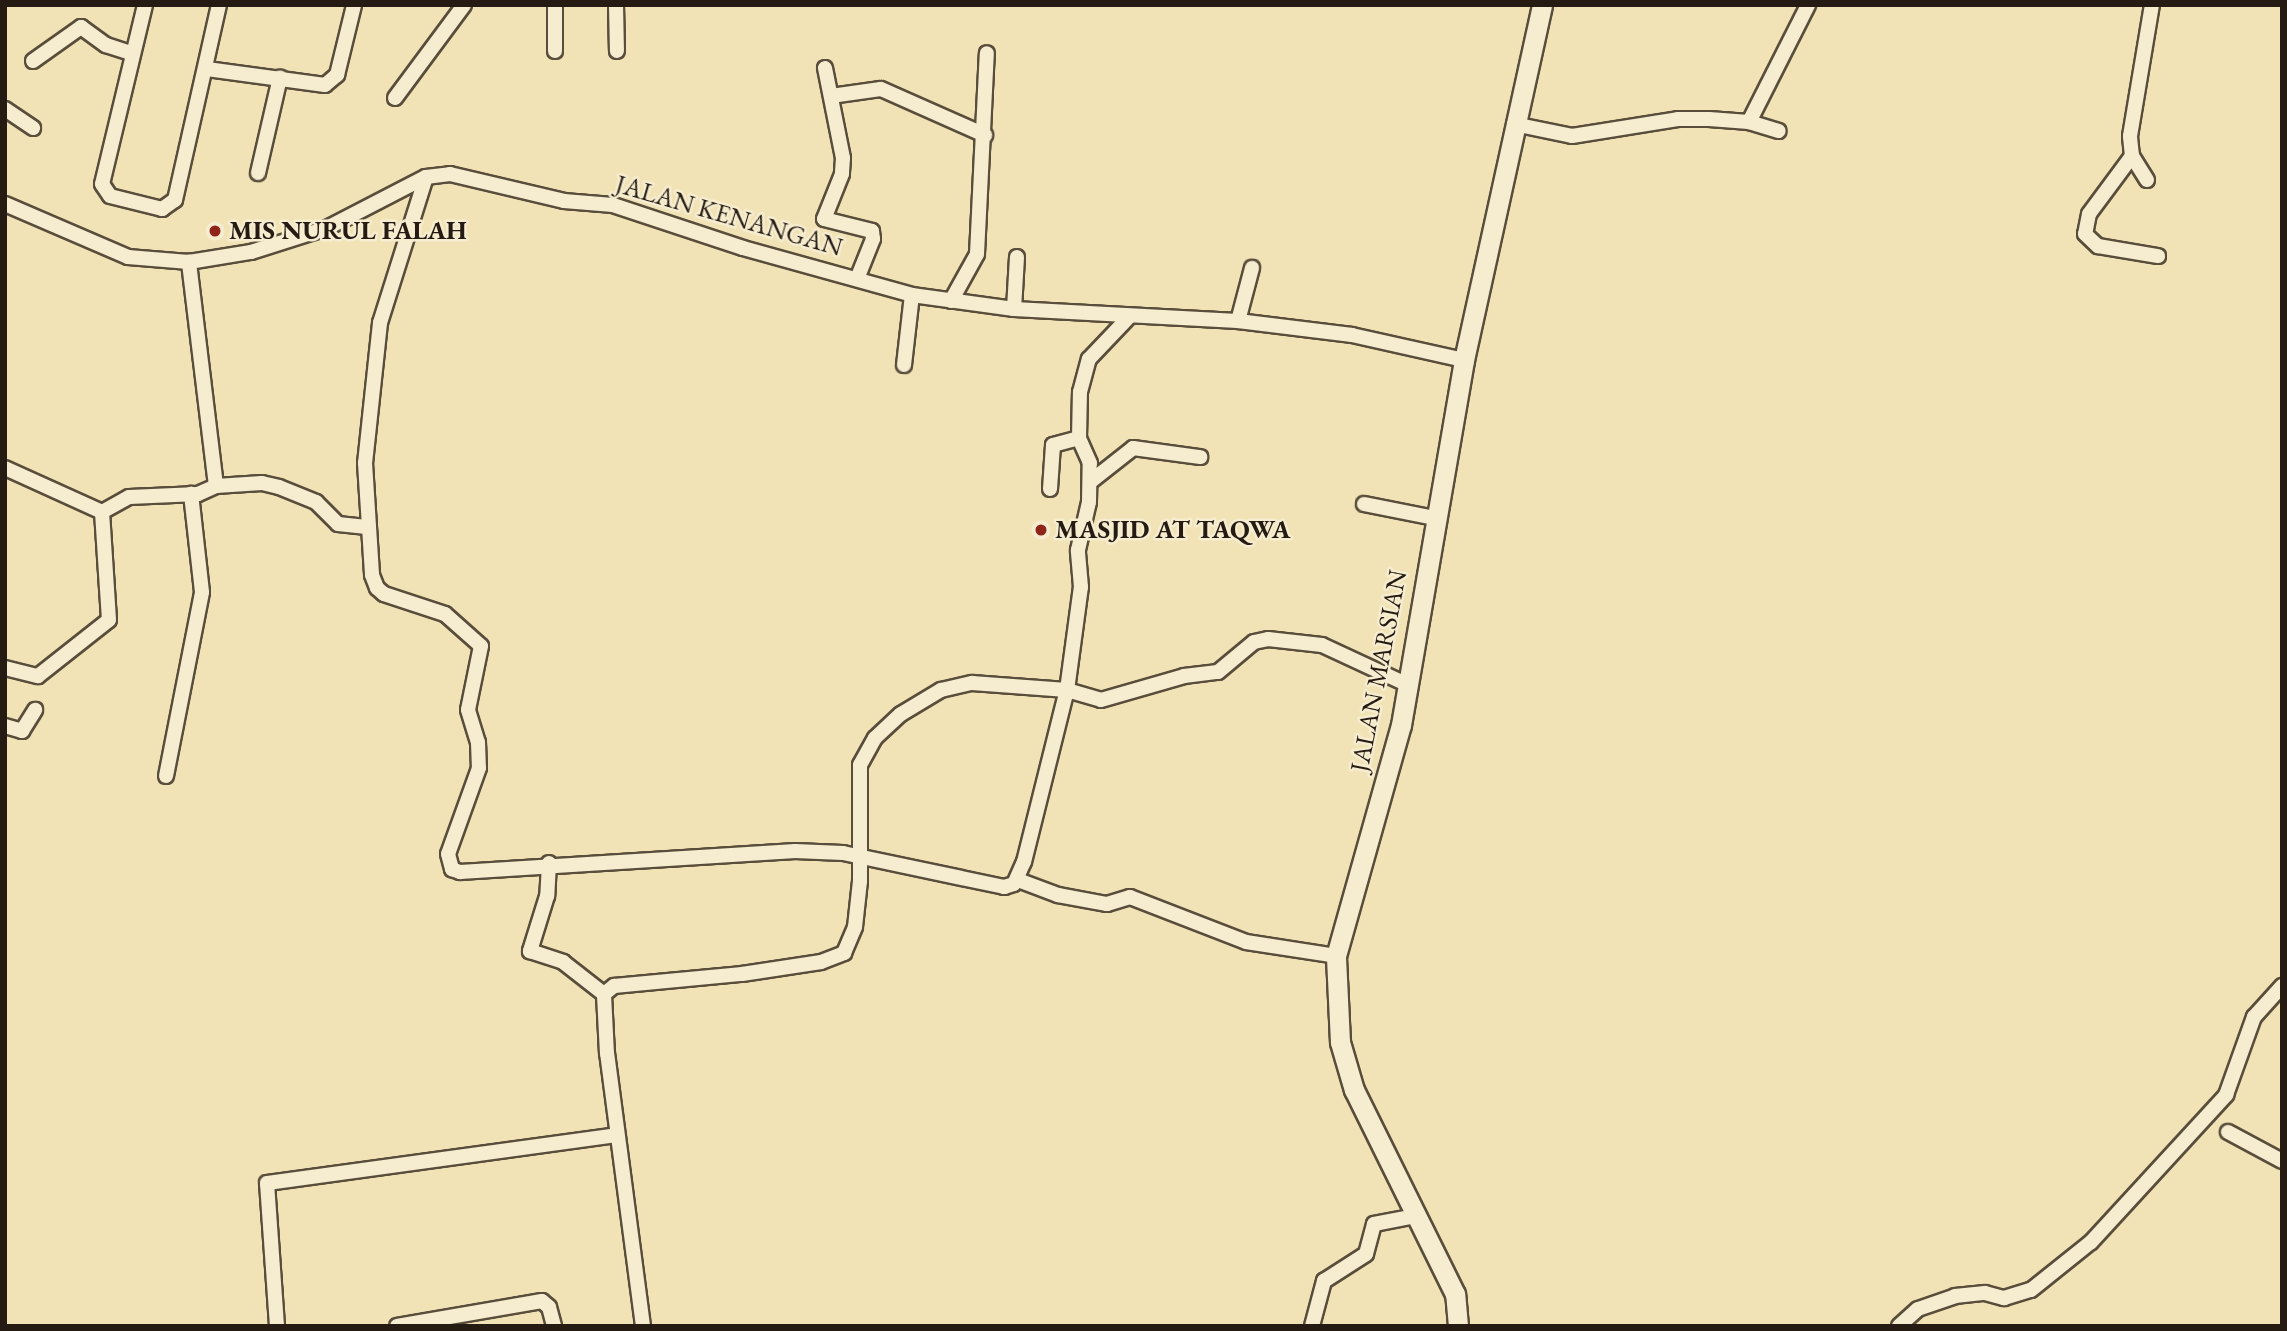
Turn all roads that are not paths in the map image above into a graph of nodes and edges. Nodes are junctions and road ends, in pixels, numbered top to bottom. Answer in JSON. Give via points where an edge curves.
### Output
{"nodes":[{"id":1,"x":145,"y":5,"type":"edge"},
{"id":2,"x":219,"y":5,"type":"edge"},
{"id":3,"x":347,"y":5,"type":"edge"},
{"id":4,"x":364,"y":5,"type":"edge"},
{"id":5,"x":464,"y":5,"type":"edge"},
{"id":6,"x":555,"y":5,"type":"edge"},
{"id":7,"x":616,"y":5,"type":"edge"},
{"id":8,"x":1542,"y":5,"type":"edge"},
{"id":9,"x":1808,"y":5,"type":"edge"},
{"id":10,"x":2152,"y":5,"type":"edge"},
{"id":11,"x":354,"y":6,"type":"edge"},
{"id":12,"x":555,"y":51,"type":"dead end"},
{"id":13,"x":617,"y":51,"type":"dead end"},
{"id":14,"x":987,"y":53,"type":"dead end"},
{"id":15,"x":134,"y":54,"type":"junction"},
{"id":16,"x":33,"y":61,"type":"dead end"},
{"id":17,"x":825,"y":68,"type":"dead end"},
{"id":18,"x":207,"y":69,"type":"junction"},
{"id":19,"x":280,"y":78,"type":"junction"},
{"id":20,"x":831,"y":96,"type":"junction"},
{"id":21,"x":395,"y":98,"type":"dead end"},
{"id":22,"x":5,"y":109,"type":"edge"},
{"id":23,"x":1749,"y":122,"type":"junction"},
{"id":24,"x":1514,"y":124,"type":"junction"},
{"id":25,"x":33,"y":128,"type":"dead end"},
{"id":26,"x":1779,"y":131,"type":"dead end"},
{"id":27,"x":985,"y":135,"type":"junction"},
{"id":28,"x":2132,"y":156,"type":"junction"},
{"id":29,"x":258,"y":173,"type":"dead end"},
{"id":30,"x":426,"y":177,"type":"junction"},
{"id":31,"x":2147,"y":180,"type":"dead end"},
{"id":32,"x":5,"y":204,"type":"edge"},
{"id":33,"x":2158,"y":256,"type":"dead end"},
{"id":34,"x":1017,"y":257,"type":"dead end"},
{"id":35,"x":189,"y":262,"type":"junction"},
{"id":36,"x":1252,"y":268,"type":"dead end"},
{"id":37,"x":857,"y":278,"type":"junction"},
{"id":38,"x":912,"y":295,"type":"junction"},
{"id":39,"x":951,"y":301,"type":"junction"},
{"id":40,"x":1014,"y":309,"type":"junction"},
{"id":41,"x":1130,"y":316,"type":"junction"},
{"id":42,"x":1238,"y":321,"type":"junction"},
{"id":43,"x":1464,"y":360,"type":"junction"},
{"id":44,"x":904,"y":365,"type":"dead end"},
{"id":45,"x":1079,"y":438,"type":"junction"},
{"id":46,"x":1200,"y":457,"type":"dead end"},
{"id":47,"x":5,"y":468,"type":"edge"},
{"id":48,"x":1090,"y":481,"type":"junction"},
{"id":49,"x":216,"y":486,"type":"junction"},
{"id":50,"x":1050,"y":489,"type":"dead end"},
{"id":51,"x":191,"y":494,"type":"junction"},
{"id":52,"x":1364,"y":504,"type":"dead end"},
{"id":53,"x":102,"y":512,"type":"junction"},
{"id":54,"x":1435,"y":518,"type":"junction"},
{"id":55,"x":369,"y":527,"type":"junction"},
{"id":56,"x":5,"y":668,"type":"edge"},
{"id":57,"x":1408,"y":685,"type":"junction"},
{"id":58,"x":1067,"y":690,"type":"junction"},
{"id":59,"x":34,"y":710,"type":"dead end"},
{"id":60,"x":5,"y":726,"type":"edge"},
{"id":61,"x":166,"y":776,"type":"dead end"},
{"id":62,"x":861,"y":859,"type":"junction"},
{"id":63,"x":549,"y":863,"type":"junction"},
{"id":64,"x":1018,"y":880,"type":"junction"},
{"id":65,"x":1336,"y":956,"type":"junction"},
{"id":66,"x":2282,"y":986,"type":"edge"},
{"id":67,"x":604,"y":993,"type":"junction"},
{"id":68,"x":2228,"y":1132,"type":"dead end"},
{"id":69,"x":617,"y":1135,"type":"junction"},
{"id":70,"x":2282,"y":1161,"type":"edge"},
{"id":71,"x":1416,"y":1216,"type":"junction"},
{"id":72,"x":277,"y":1326,"type":"edge"},
{"id":73,"x":397,"y":1326,"type":"edge"},
{"id":74,"x":554,"y":1326,"type":"edge"},
{"id":75,"x":643,"y":1326,"type":"edge"},
{"id":76,"x":1312,"y":1326,"type":"edge"},
{"id":77,"x":1458,"y":1326,"type":"edge"},
{"id":78,"x":1899,"y":1326,"type":"edge"}],
"edges":[{"from":1,"to":15,"type":"street"},
{"from":2,"to":18,"type":"street"},
{"from":3,"to":11,"type":"street"},
{"from":4,"to":11,"type":"street"},
{"from":5,"to":21,"type":"street"},
{"from":6,"to":12,"type":"street"},
{"from":7,"to":13,"type":"street"},
{"from":8,"to":24,"type":"street","name":"JALAN MARSIAN"},
{"from":9,"to":23,"type":"street"},
{"from":10,"to":28,"type":"street","via":[[2130,136]]},
{"from":11,"to":19,"type":"street","via":[[334,79],[314,87]]},
{"from":14,"to":27,"type":"street"},
{"from":15,"to":16,"type":"street","via":[[106,45],[81,27]]},
{"from":15,"to":18,"type":"street","via":[[102,184],[110,196],[152,207],[162,209],[175,200]]},
{"from":17,"to":20,"type":"street"},
{"from":18,"to":19,"type":"street"},
{"from":19,"to":29,"type":"street"},
{"from":20,"to":27,"type":"street","via":[[881,89]]},
{"from":20,"to":37,"type":"street","via":[[843,158],[842,174],[824,219],[872,231]]},
{"from":22,"to":25,"type":"street"},
{"from":23,"to":24,"type":"street","via":[[1678,119],[1572,136]]},
{"from":23,"to":26,"type":"street"},
{"from":24,"to":43,"type":"street","name":"JALAN MARSIAN"},
{"from":27,"to":39,"type":"street","via":[[977,254]]},
{"from":28,"to":31,"type":"street"},
{"from":28,"to":33,"type":"street","via":[[2089,214],[2085,233],[2098,246]]},
{"from":30,"to":35,"type":"street","name":"JALAN KENANGAN","via":[[327,228],[251,252]]},
{"from":30,"to":37,"type":"street","name":"JALAN KENANGAN","via":[[450,174],[564,201],[613,205],[743,248]]},
{"from":30,"to":55,"type":"street","via":[[380,323],[365,463]]},
{"from":32,"to":35,"type":"street","name":"JALAN KENANGAN","via":[[128,257]]},
{"from":34,"to":40,"type":"street"},
{"from":35,"to":49,"type":"street"},
{"from":36,"to":42,"type":"street"},
{"from":37,"to":38,"type":"street","name":"JALAN KENANGAN"},
{"from":38,"to":39,"type":"street","name":"JALAN KENANGAN"},
{"from":38,"to":44,"type":"street"},
{"from":39,"to":40,"type":"street","name":"JALAN KENANGAN"},
{"from":40,"to":41,"type":"street","name":"JALAN KENANGAN"},
{"from":41,"to":42,"type":"street","name":"JALAN KENANGAN"},
{"from":41,"to":45,"type":"street","via":[[1089,359],[1080,392]]},
{"from":42,"to":43,"type":"street","name":"JALAN KENANGAN","via":[[1352,335]]},
{"from":43,"to":54,"type":"street","name":"JALAN MARSIAN"},
{"from":45,"to":48,"type":"street","via":[[1090,463]]},
{"from":45,"to":50,"type":"street","via":[[1057,442],[1051,448]]},
{"from":46,"to":48,"type":"street","via":[[1133,448]]},
{"from":47,"to":53,"type":"street"},
{"from":48,"to":58,"type":"street","via":[[1080,533],[1081,587]]},
{"from":49,"to":51,"type":"street"},
{"from":49,"to":55,"type":"street","via":[[262,483],[279,487],[316,502],[338,524]]},
{"from":51,"to":53,"type":"street","via":[[130,497]]},
{"from":51,"to":61,"type":"street","via":[[202,592]]},
{"from":52,"to":54,"type":"street"},
{"from":53,"to":56,"type":"street","via":[[107,624],[38,676]]},
{"from":54,"to":57,"type":"street","name":"JALAN MARSIAN"},
{"from":55,"to":63,"type":"street","via":[[377,588],[446,614],[481,646],[468,710],[478,742],[479,768],[448,854],[453,869],[467,872]]},
{"from":57,"to":58,"type":"street","via":[[1322,645],[1268,639],[1254,642],[1218,672],[1184,676],[1101,700]]},
{"from":57,"to":65,"type":"street","name":"JALAN MARSIAN","via":[[1401,725]]},
{"from":58,"to":62,"type":"street","via":[[972,683],[941,690],[901,714],[875,738],[860,765]]},
{"from":58,"to":64,"type":"street"},
{"from":59,"to":60,"type":"street","via":[[22,731]]},
{"from":62,"to":63,"type":"street","via":[[842,853],[764,851],[610,860],[593,866]]},
{"from":62,"to":64,"type":"street","via":[[1004,887]]},
{"from":62,"to":67,"type":"street","via":[[855,927],[848,948],[838,957],[742,974],[614,986]]},
{"from":63,"to":67,"type":"street","via":[[547,896],[530,951],[563,962]]},
{"from":64,"to":65,"type":"street","via":[[1058,895],[1107,904],[1130,897],[1246,942]]},
{"from":65,"to":71,"type":"street","name":"JALAN MARSIAN","via":[[1340,1042],[1353,1090]]},
{"from":66,"to":78,"type":"street","via":[[2251,1024],[2226,1095],[2091,1242],[2031,1290],[2004,1298],[1985,1293],[1955,1296],[1918,1309]]},
{"from":67,"to":69,"type":"street"},
{"from":68,"to":70,"type":"street"},
{"from":69,"to":72,"type":"street","via":[[267,1183]]},
{"from":69,"to":75,"type":"street"},
{"from":71,"to":76,"type":"street","via":[[1374,1224],[1366,1254],[1324,1280]]},
{"from":71,"to":77,"type":"street","name":"JALAN MARSIAN","via":[[1455,1294]]},
{"from":73,"to":74,"type":"street","via":[[542,1301],[549,1307]]}]}
